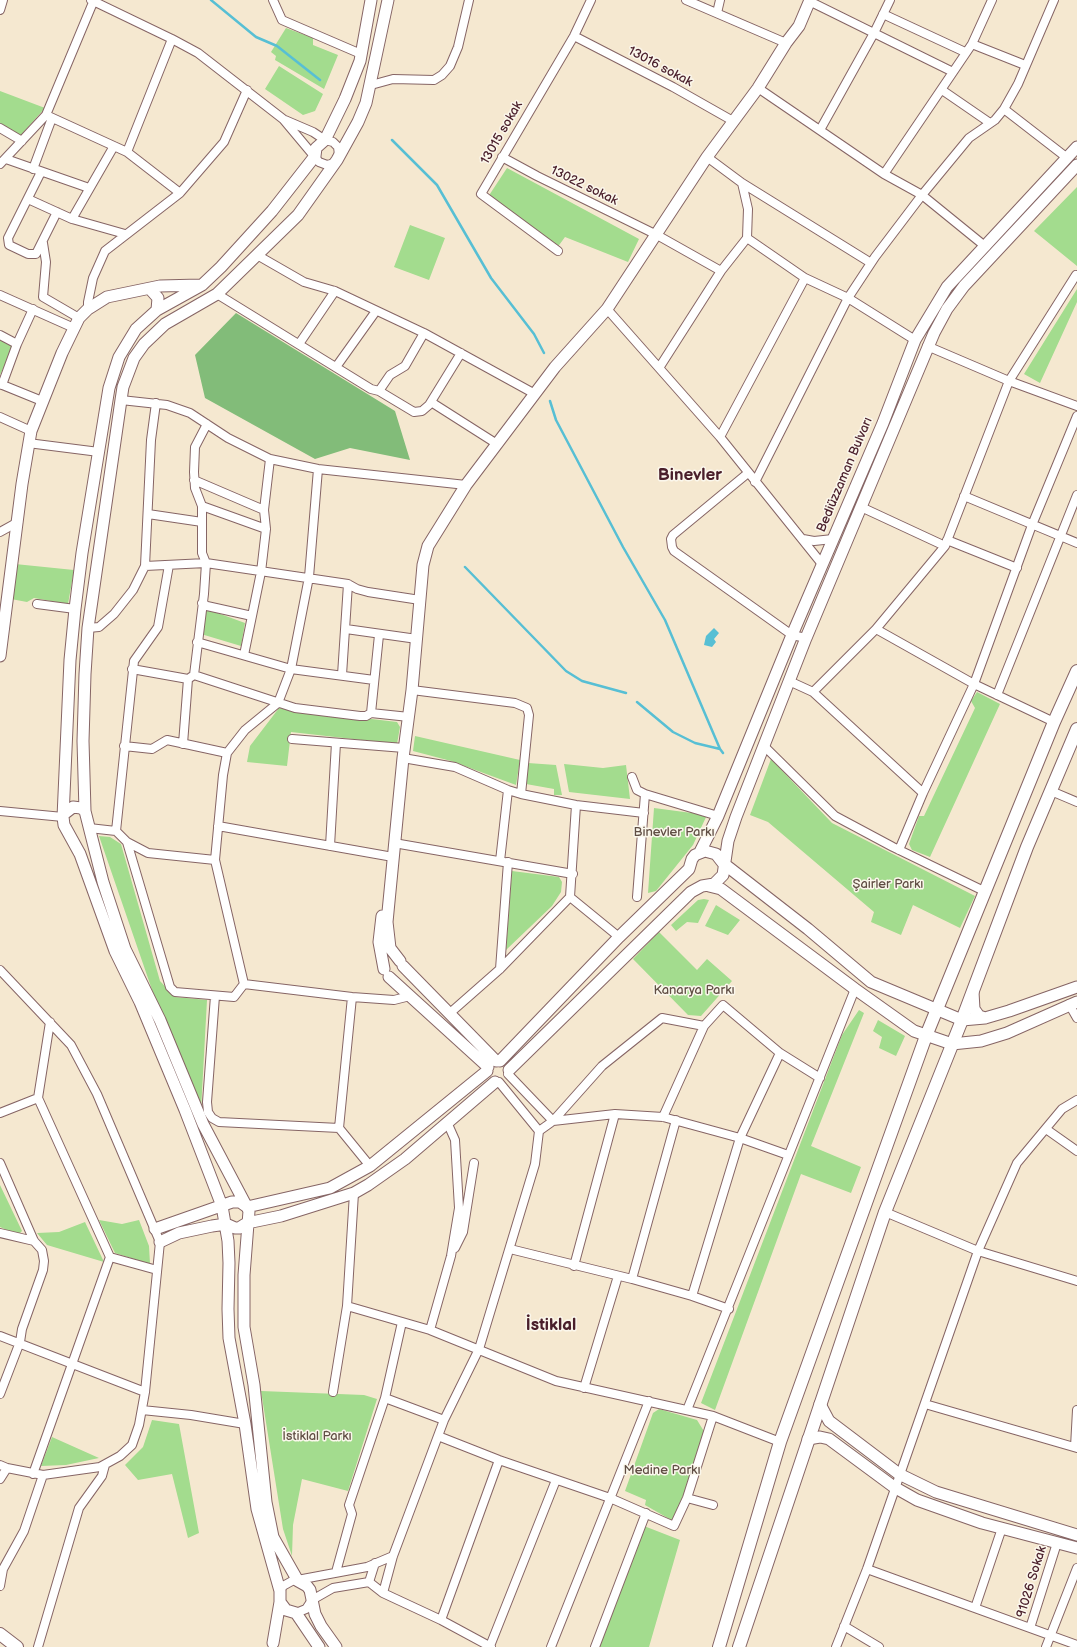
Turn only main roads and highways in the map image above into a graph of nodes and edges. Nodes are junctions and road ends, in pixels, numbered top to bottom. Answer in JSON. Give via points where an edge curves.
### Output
{"nodes":[{"id":1,"x":1077,"y":671,"type":"edge"},
{"id":2,"x":1077,"y":729,"type":"edge"},
{"id":3,"x":0,"y":1634,"type":"edge"},
{"id":4,"x":0,"y":1642,"type":"edge"},
{"id":5,"x":5,"y":1647,"type":"edge"},
{"id":6,"x":17,"y":1647,"type":"edge"},
{"id":7,"x":719,"y":1647,"type":"edge"},
{"id":8,"x":739,"y":1647,"type":"edge"}],
"edges":[{"from":1,"to":7,"type":"main road","via":[[926,1036],[780,1442]]},
{"from":2,"to":8,"type":"main road","via":[[1027,847],[973,992],[885,1212]]},
{"from":3,"to":6,"type":"main road"},
{"from":4,"to":5,"type":"main road"}]}
